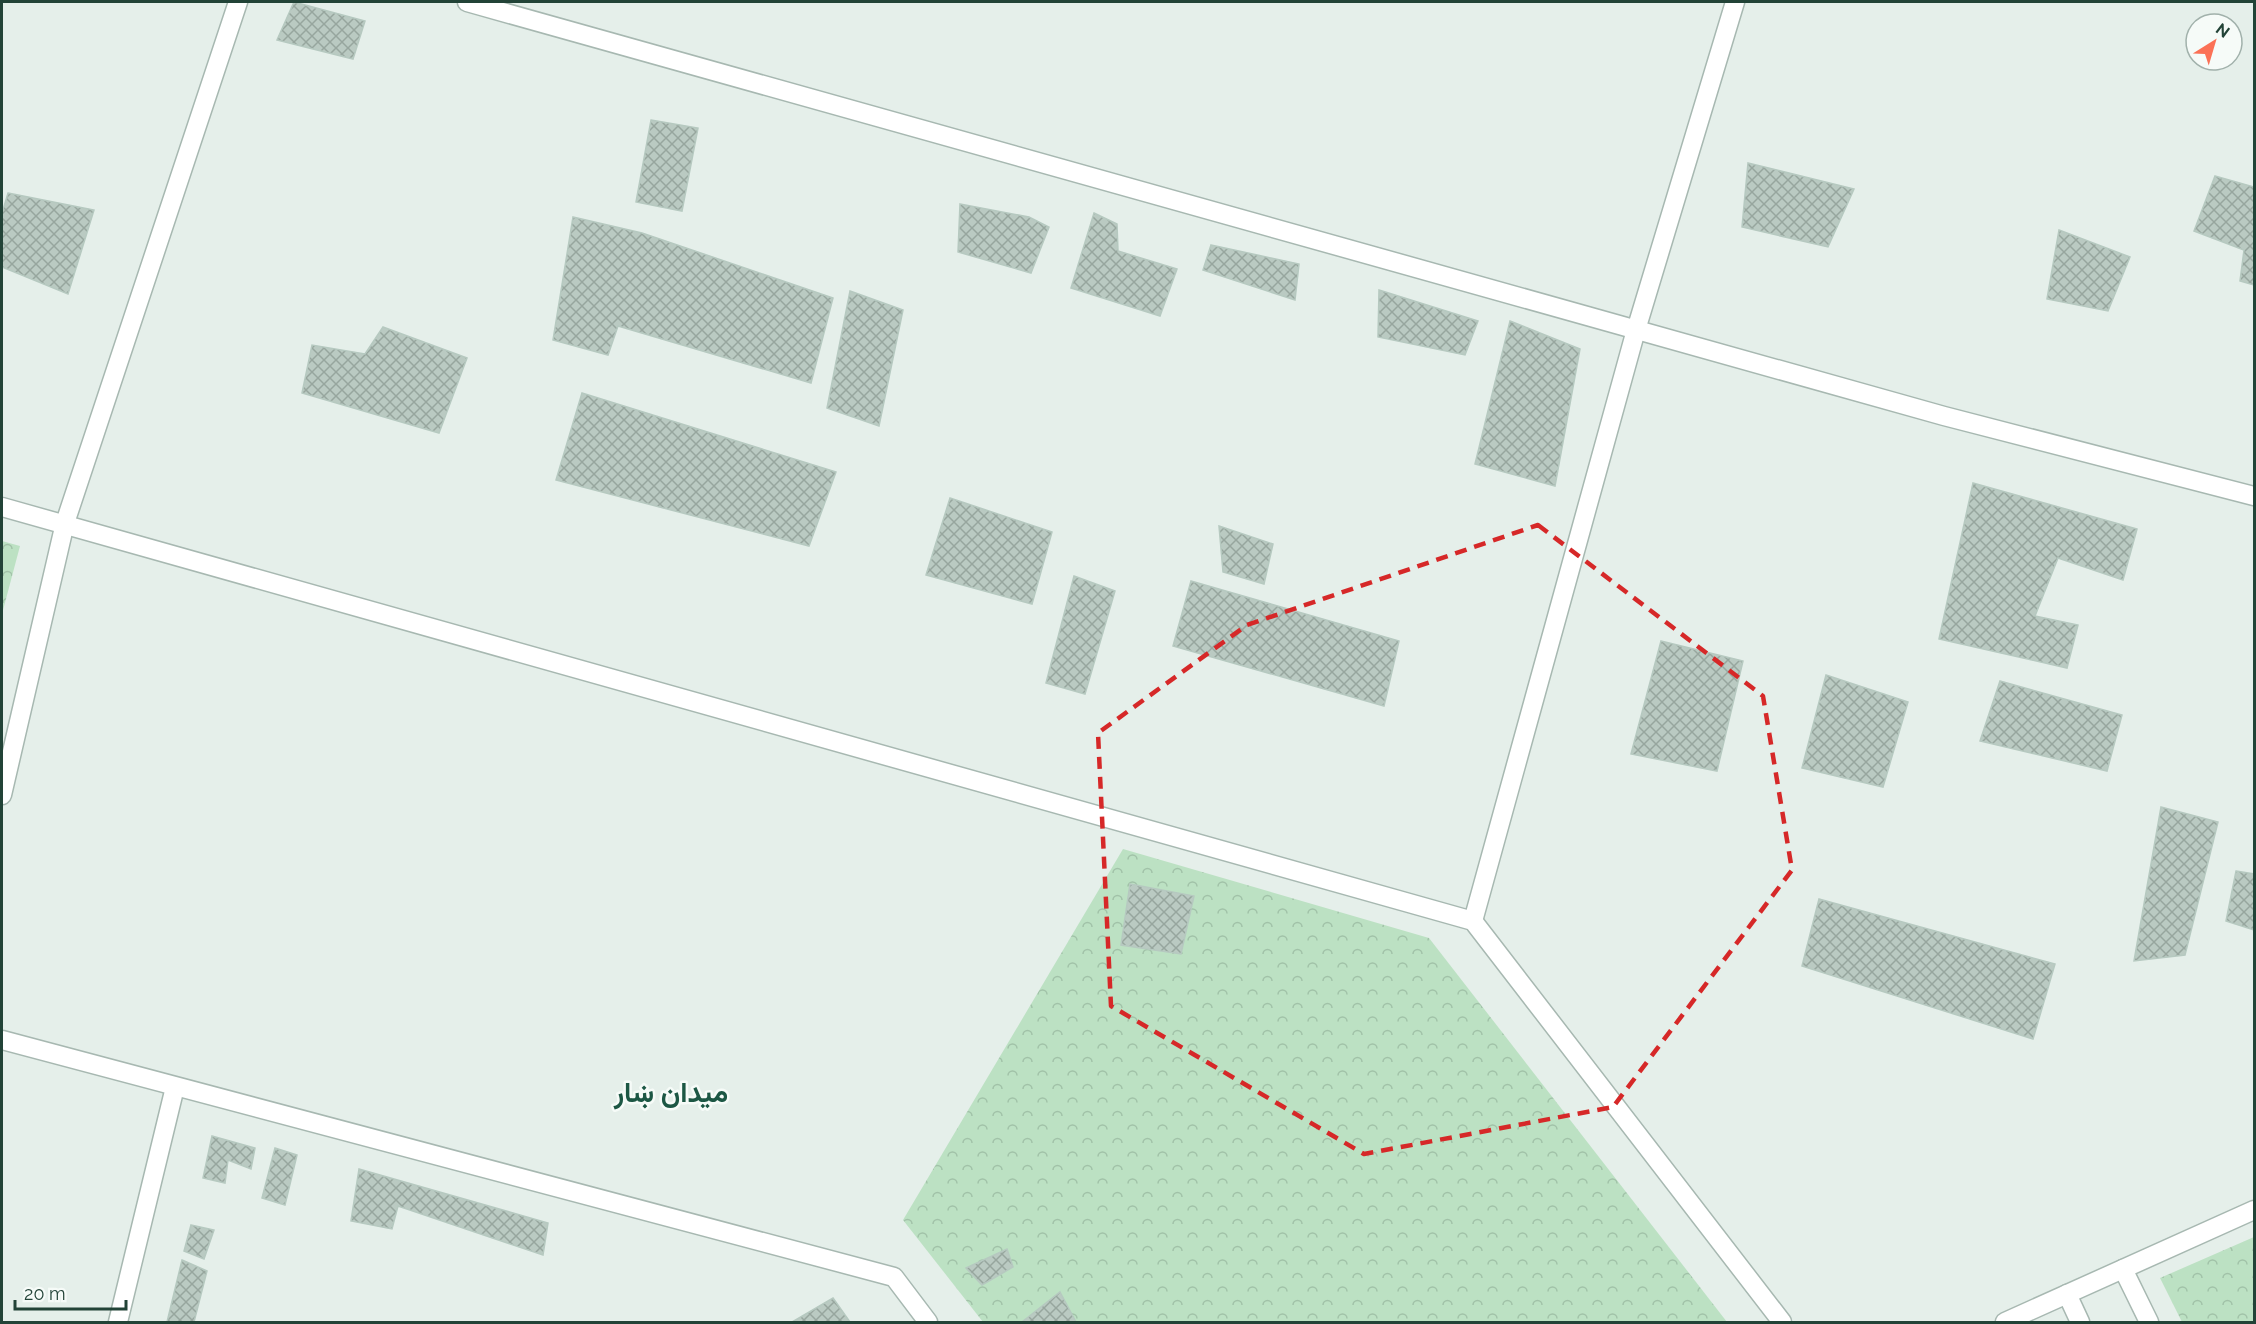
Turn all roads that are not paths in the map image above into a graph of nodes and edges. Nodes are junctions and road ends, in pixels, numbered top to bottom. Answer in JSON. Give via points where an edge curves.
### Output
{"nodes":[{"id":1,"x":238,"y":2,"type":"edge"},
{"id":2,"x":467,"y":2,"type":"edge"},
{"id":3,"x":1735,"y":2,"type":"edge"},
{"id":4,"x":1636,"y":330,"type":"junction"},
{"id":5,"x":2254,"y":496,"type":"edge"},
{"id":6,"x":2,"y":507,"type":"edge"},
{"id":7,"x":65,"y":523,"type":"junction"},
{"id":8,"x":2,"y":795,"type":"edge"},
{"id":9,"x":1473,"y":921,"type":"junction"},
{"id":10,"x":2,"y":1040,"type":"edge"},
{"id":11,"x":175,"y":1086,"type":"junction"},
{"id":12,"x":2254,"y":1210,"type":"edge"},
{"id":13,"x":2123,"y":1269,"type":"junction"},
{"id":14,"x":2067,"y":1294,"type":"junction"},
{"id":15,"x":118,"y":1323,"type":"edge"},
{"id":16,"x":928,"y":1323,"type":"edge"},
{"id":17,"x":1782,"y":1323,"type":"edge"},
{"id":18,"x":2005,"y":1323,"type":"edge"},
{"id":19,"x":2080,"y":1323,"type":"edge"},
{"id":20,"x":2149,"y":1323,"type":"edge"}],
"edges":[{"from":1,"to":7,"type":"street"},
{"from":2,"to":4,"type":"street"},
{"from":3,"to":4,"type":"street"},
{"from":4,"to":5,"type":"street","via":[[1944,416]]},
{"from":4,"to":9,"type":"street"},
{"from":6,"to":7,"type":"street"},
{"from":7,"to":8,"type":"street"},
{"from":7,"to":9,"type":"street"},
{"from":9,"to":17,"type":"street"},
{"from":10,"to":11,"type":"street"},
{"from":11,"to":15,"type":"street"},
{"from":11,"to":16,"type":"street","via":[[894,1277]]},
{"from":12,"to":13,"type":"street"},
{"from":13,"to":14,"type":"street"},
{"from":13,"to":20,"type":"street"},
{"from":14,"to":18,"type":"street"},
{"from":14,"to":19,"type":"street"}]}
